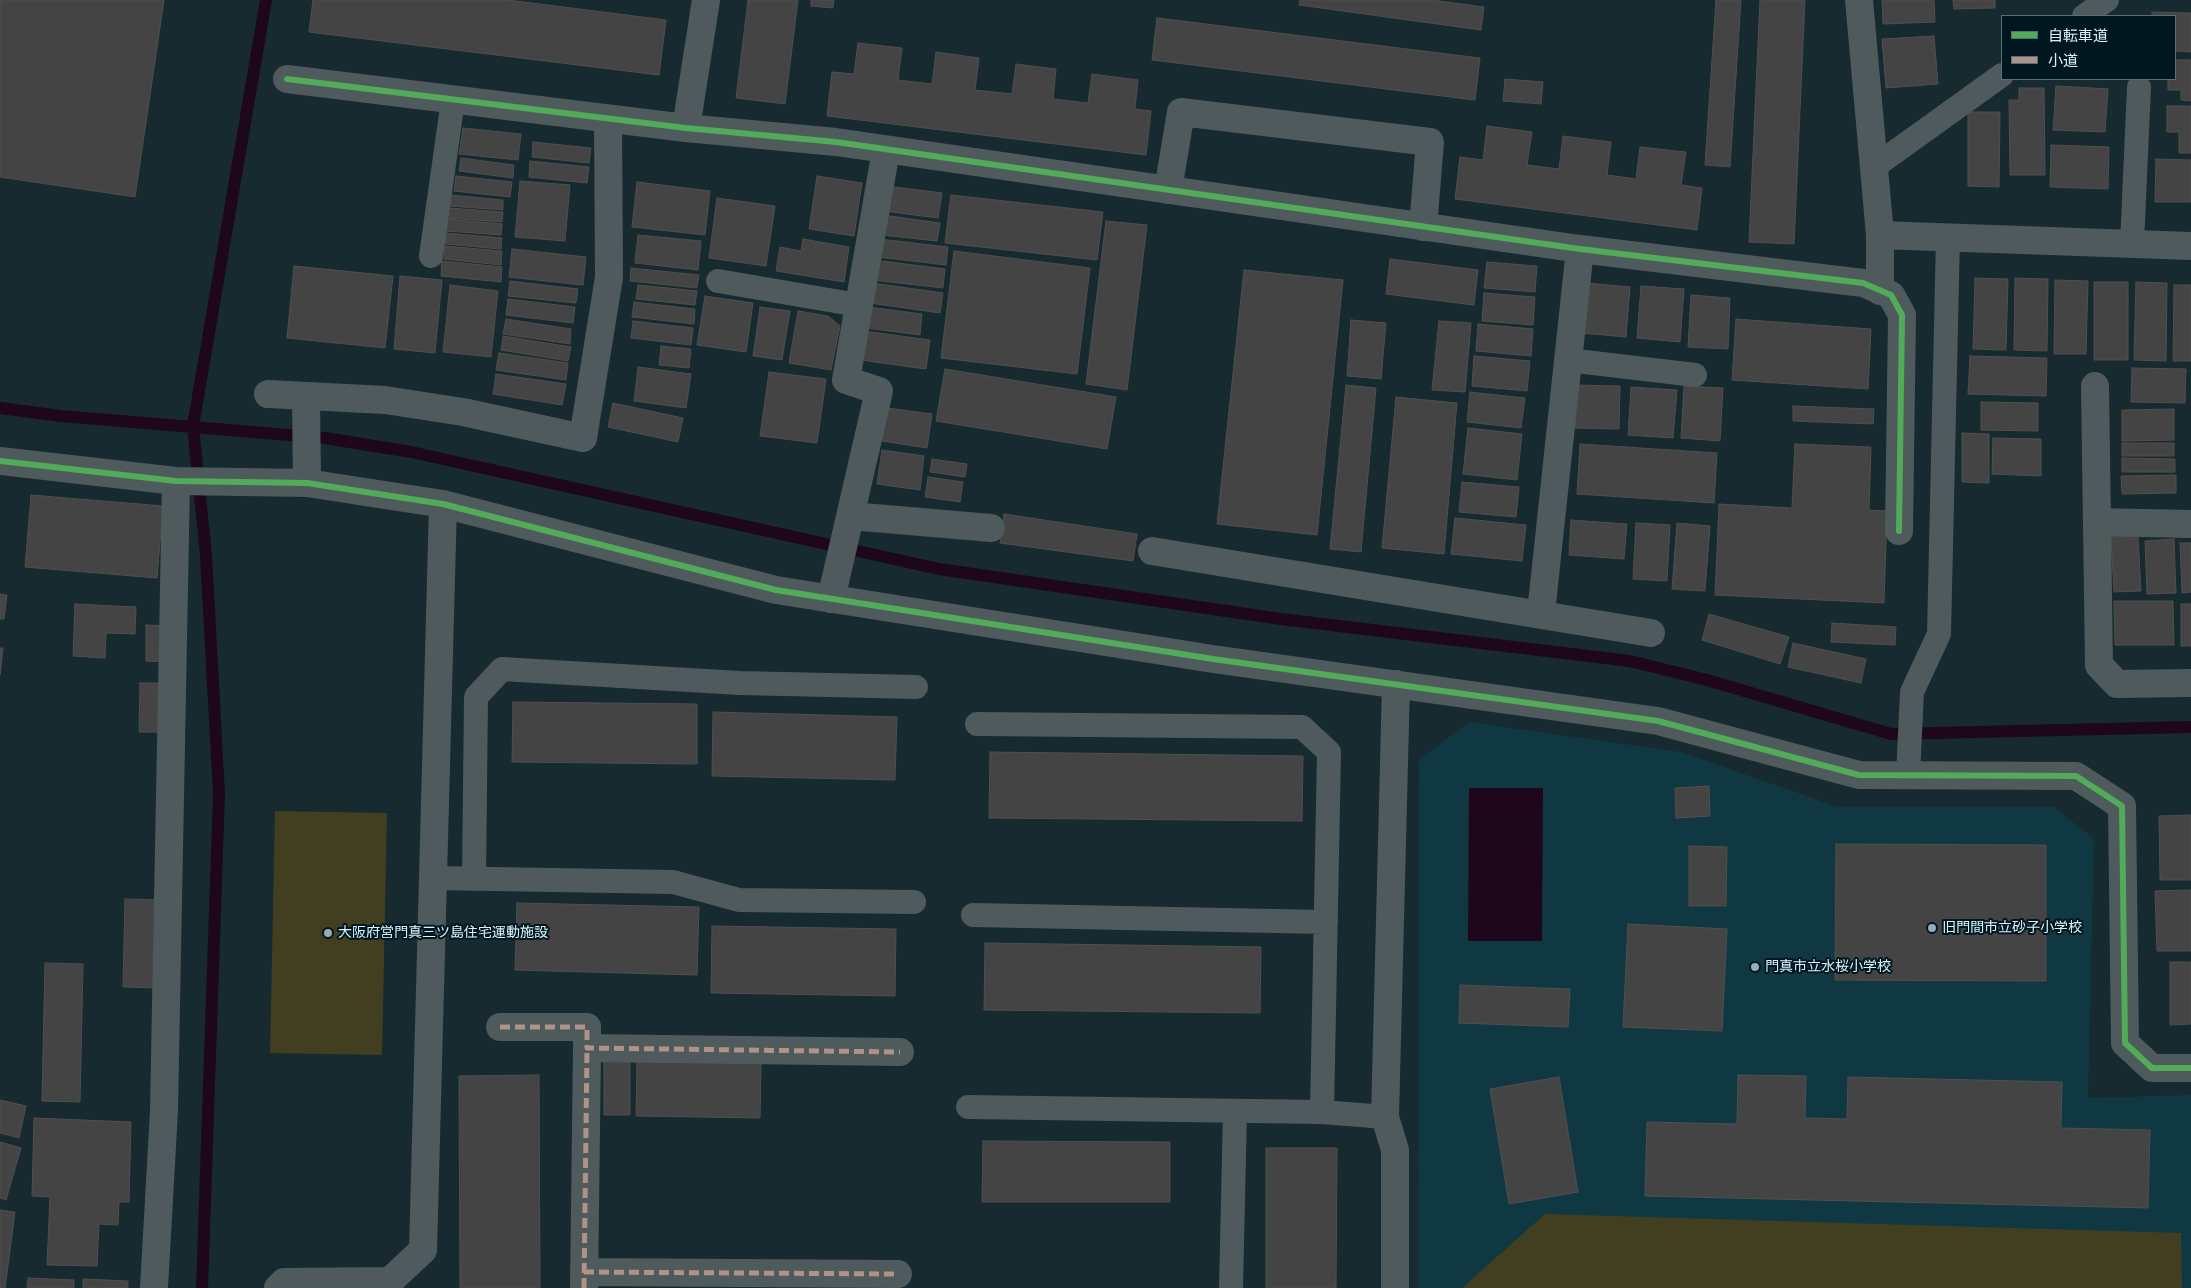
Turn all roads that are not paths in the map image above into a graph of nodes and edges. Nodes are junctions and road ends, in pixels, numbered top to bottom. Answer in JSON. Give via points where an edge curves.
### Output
{"nodes":[{"id":1,"x":706,"y":0,"type":"edge"},
{"id":2,"x":1859,"y":0,"type":"edge"},
{"id":3,"x":2106,"y":0,"type":"edge"},
{"id":4,"x":2085,"y":15,"type":"edge"},
{"id":5,"x":2001,"y":76,"type":"edge"},
{"id":6,"x":287,"y":79,"type":"dead end"},
{"id":7,"x":2139,"y":87,"type":"dead end"},
{"id":8,"x":453,"y":100,"type":"junction"},
{"id":9,"x":608,"y":119,"type":"junction"},
{"id":10,"x":686,"y":128,"type":"junction"},
{"id":11,"x":886,"y":150,"type":"junction"},
{"id":12,"x":1874,"y":166,"type":"junction"},
{"id":13,"x":1168,"y":190,"type":"junction"},
{"id":14,"x":1423,"y":227,"type":"junction"},
{"id":15,"x":1880,"y":235,"type":"junction"},
{"id":16,"x":1948,"y":237,"type":"junction"},
{"id":17,"x":2132,"y":244,"type":"junction"},
{"id":18,"x":2191,"y":246,"type":"edge"},
{"id":19,"x":1580,"y":249,"type":"junction"},
{"id":20,"x":431,"y":256,"type":"dead end"},
{"id":21,"x":718,"y":281,"type":"dead end"},
{"id":22,"x":1880,"y":291,"type":"junction"},
{"id":23,"x":858,"y":305,"type":"junction"},
{"id":24,"x":1568,"y":360,"type":"junction"},
{"id":25,"x":1695,"y":375,"type":"dead end"},
{"id":26,"x":2095,"y":386,"type":"dead end"},
{"id":27,"x":268,"y":394,"type":"dead end"},
{"id":28,"x":306,"y":396,"type":"junction"},
{"id":29,"x":0,"y":461,"type":"edge"},
{"id":30,"x":176,"y":481,"type":"junction"},
{"id":31,"x":306,"y":483,"type":"junction"},
{"id":32,"x":443,"y":504,"type":"junction"},
{"id":33,"x":851,"y":516,"type":"junction"},
{"id":34,"x":2097,"y":522,"type":"junction"},
{"id":35,"x":2191,"y":524,"type":"edge"},
{"id":36,"x":991,"y":528,"type":"dead end"},
{"id":37,"x":1899,"y":531,"type":"dead end"},
{"id":38,"x":1152,"y":551,"type":"dead end"},
{"id":39,"x":832,"y":599,"type":"junction"},
{"id":40,"x":1541,"y":613,"type":"junction"},
{"id":41,"x":1651,"y":633,"type":"dead end"},
{"id":42,"x":2191,"y":683,"type":"edge"},
{"id":43,"x":1396,"y":684,"type":"junction"},
{"id":44,"x":916,"y":688,"type":"dead end"},
{"id":45,"x":977,"y":724,"type":"dead end"},
{"id":46,"x":1908,"y":775,"type":"junction"},
{"id":47,"x":433,"y":878,"type":"junction"},
{"id":48,"x":474,"y":879,"type":"junction"},
{"id":49,"x":914,"y":902,"type":"dead end"},
{"id":50,"x":973,"y":914,"type":"dead end"},
{"id":51,"x":1326,"y":922,"type":"junction"},
{"id":52,"x":500,"y":1027,"type":"dead end"},
{"id":53,"x":587,"y":1048,"type":"junction"},
{"id":54,"x":900,"y":1052,"type":"dead end"},
{"id":55,"x":2191,"y":1068,"type":"edge"},
{"id":56,"x":968,"y":1107,"type":"dead end"},
{"id":57,"x":1235,"y":1111,"type":"junction"},
{"id":58,"x":1322,"y":1112,"type":"junction"},
{"id":59,"x":1385,"y":1117,"type":"junction"},
{"id":60,"x":898,"y":1274,"type":"dead end"},
{"id":61,"x":584,"y":1280,"type":"edge"},
{"id":62,"x":154,"y":1288,"type":"edge"},
{"id":63,"x":278,"y":1288,"type":"edge"},
{"id":64,"x":1231,"y":1288,"type":"edge"},
{"id":65,"x":1395,"y":1288,"type":"edge"}],
"edges":[{"from":1,"to":10,"type":"street"},
{"from":2,"to":12,"type":"street"},
{"from":3,"to":4,"type":"lane"},
{"from":5,"to":12,"type":"lane"},
{"from":6,"to":8,"type":"street"},
{"from":7,"to":17,"type":"lane"},
{"from":8,"to":9,"type":"street"},
{"from":8,"to":20,"type":"lane"},
{"from":9,"to":10,"type":"street"},
{"from":9,"to":28,"type":"street","via":[[609,277],[583,438],[463,412],[385,400]]},
{"from":10,"to":11,"type":"street"},
{"from":11,"to":13,"type":"street"},
{"from":11,"to":23,"type":"street"},
{"from":12,"to":15,"type":"street"},
{"from":13,"to":14,"type":"street"},
{"from":13,"to":14,"type":"street","via":[[1180,112],[1430,142]]},
{"from":14,"to":19,"type":"street"},
{"from":15,"to":16,"type":"street"},
{"from":15,"to":22,"type":"street"},
{"from":16,"to":17,"type":"street"},
{"from":16,"to":46,"type":"lane","via":[[1939,634],[1912,692]]},
{"from":17,"to":18,"type":"street"},
{"from":19,"to":22,"type":"street","via":[[1863,283]]},
{"from":19,"to":24,"type":"street"},
{"from":21,"to":23,"type":"lane"},
{"from":22,"to":37,"type":"street","via":[[1891,295],[1902,315]]},
{"from":23,"to":33,"type":"street","via":[[846,380],[880,391]]},
{"from":24,"to":25,"type":"lane"},
{"from":24,"to":40,"type":"street"},
{"from":26,"to":34,"type":"street"},
{"from":27,"to":28,"type":"street"},
{"from":28,"to":31,"type":"street"},
{"from":29,"to":30,"type":"street"},
{"from":30,"to":31,"type":"street"},
{"from":30,"to":62,"type":"street","via":[[164,1111]]},
{"from":31,"to":32,"type":"street"},
{"from":32,"to":39,"type":"street","via":[[776,590]]},
{"from":32,"to":47,"type":"street"},
{"from":33,"to":36,"type":"street"},
{"from":33,"to":39,"type":"street"},
{"from":34,"to":35,"type":"street"},
{"from":34,"to":42,"type":"street","via":[[2099,665],[2117,684]]},
{"from":38,"to":40,"type":"street"},
{"from":39,"to":43,"type":"street","via":[[1213,659]]},
{"from":40,"to":41,"type":"street"},
{"from":43,"to":46,"type":"street","via":[[1658,721],[1859,775]]},
{"from":43,"to":59,"type":"street"},
{"from":44,"to":48,"type":"lane","via":[[740,683],[502,669],[476,698]]},
{"from":45,"to":51,"type":"lane","via":[[1302,727],[1329,752]]},
{"from":46,"to":55,"type":"street","via":[[2076,776],[2122,806],[2124,1043],[2152,1068]]},
{"from":47,"to":48,"type":"lane"},
{"from":47,"to":63,"type":"street","via":[[423,1250],[390,1281],[284,1282]]},
{"from":48,"to":49,"type":"lane","via":[[673,882],[739,900]]},
{"from":50,"to":51,"type":"lane"},
{"from":51,"to":58,"type":"lane"},
{"from":52,"to":53,"type":"street","via":[[587,1027]]},
{"from":53,"to":54,"type":"street"},
{"from":53,"to":61,"type":"street"},
{"from":56,"to":57,"type":"lane"},
{"from":57,"to":58,"type":"lane"},
{"from":57,"to":64,"type":"lane"},
{"from":58,"to":59,"type":"lane"},
{"from":59,"to":65,"type":"street","via":[[1395,1150]]},
{"from":60,"to":61,"type":"street"}]}
